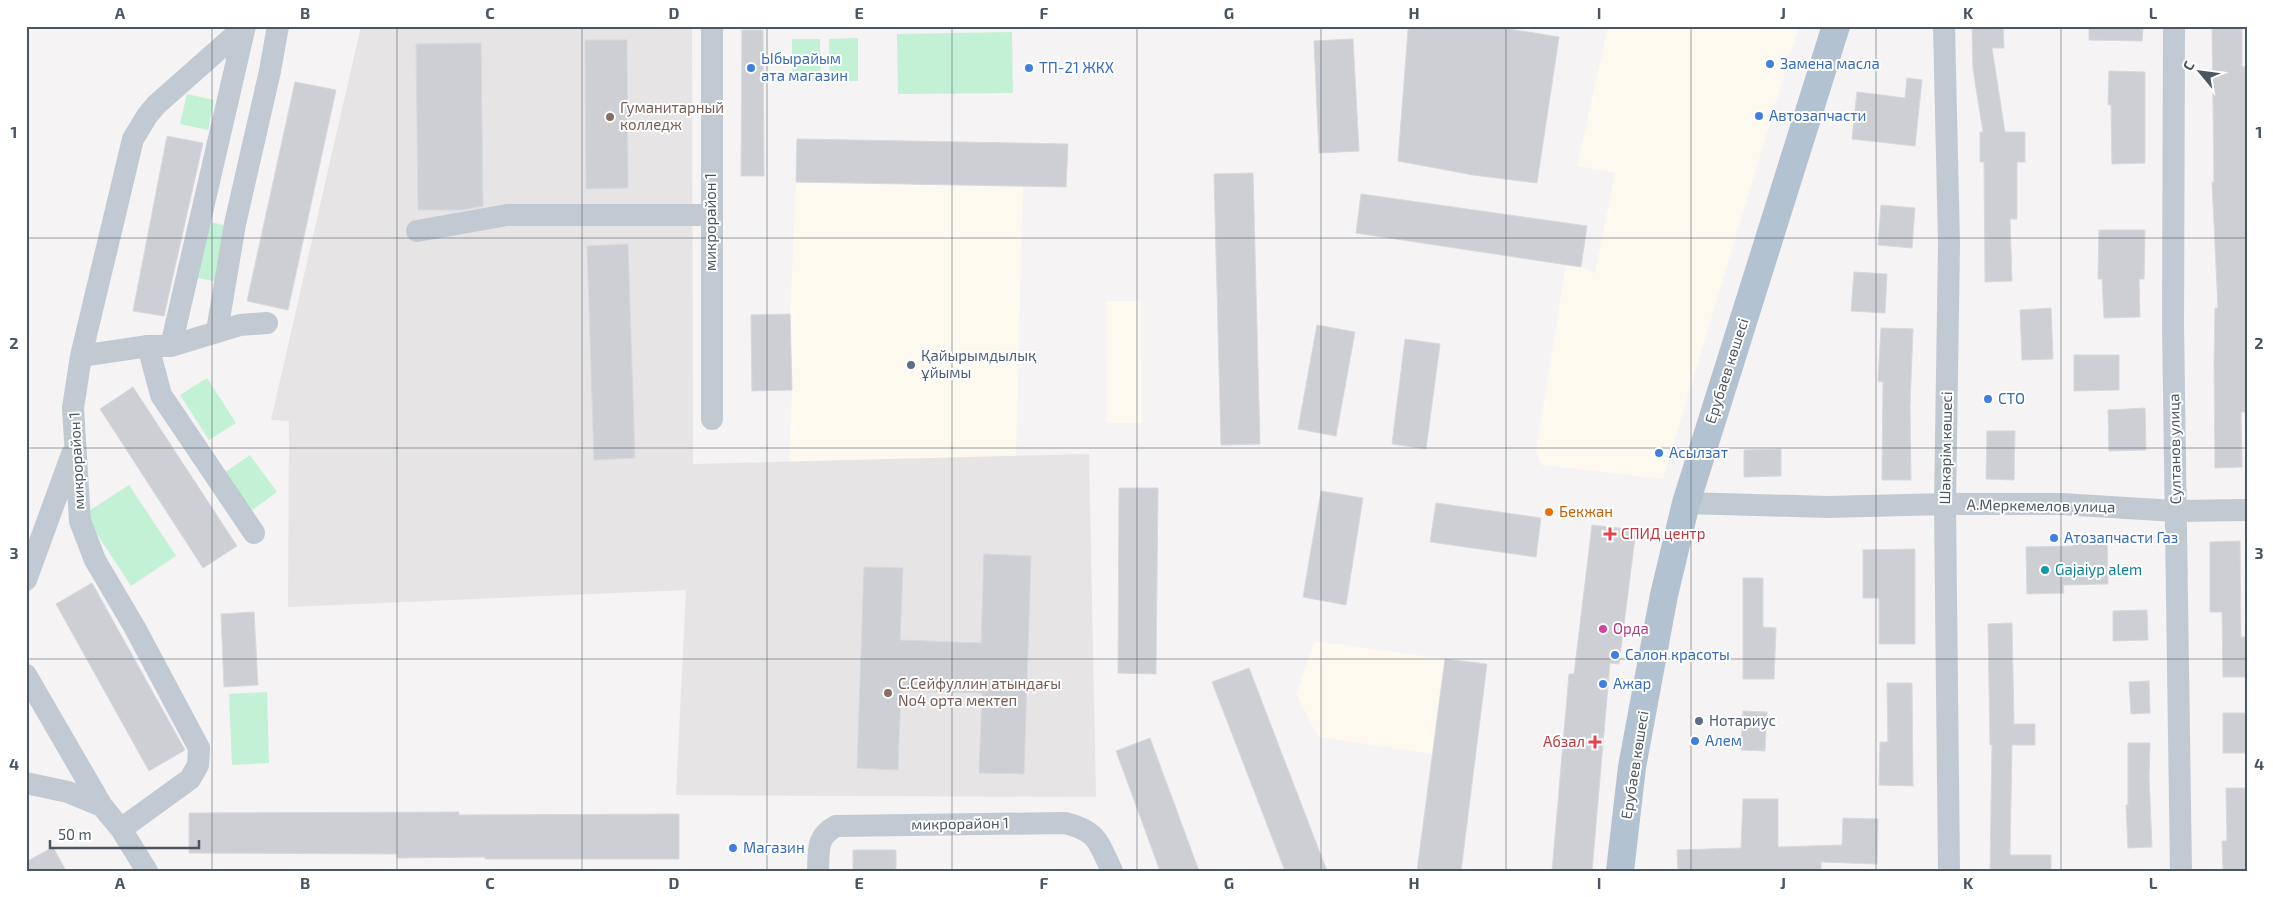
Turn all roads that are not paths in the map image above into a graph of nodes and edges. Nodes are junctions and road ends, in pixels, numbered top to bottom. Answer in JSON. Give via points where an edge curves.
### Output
{"nodes":[{"id":1,"x":278,"y":26,"type":"edge"},
{"id":2,"x":712,"y":26,"type":"edge"},
{"id":3,"x":1836,"y":26,"type":"edge"},
{"id":4,"x":1944,"y":26,"type":"edge"},
{"id":5,"x":2174,"y":26,"type":"edge"},
{"id":6,"x":244,"y":27,"type":"edge"},
{"id":7,"x":711,"y":215,"type":"junction"},
{"id":8,"x":417,"y":231,"type":"dead end"},
{"id":9,"x":267,"y":323,"type":"dead end"},
{"id":10,"x":217,"y":331,"type":"junction"},
{"id":11,"x":148,"y":346,"type":"junction"},
{"id":12,"x":171,"y":346,"type":"junction"},
{"id":13,"x":82,"y":356,"type":"junction"},
{"id":14,"x":712,"y":419,"type":"dead end"},
{"id":15,"x":75,"y":446,"type":"junction"},
{"id":16,"x":1686,"y":503,"type":"junction"},
{"id":17,"x":1945,"y":504,"type":"junction"},
{"id":18,"x":2176,"y":510,"type":"junction"},
{"id":19,"x":2247,"y":510,"type":"edge"},
{"id":20,"x":254,"y":533,"type":"dead end"},
{"id":21,"x":26,"y":580,"type":"edge"},
{"id":22,"x":26,"y":675,"type":"edge"},
{"id":23,"x":26,"y":783,"type":"edge"},
{"id":24,"x":102,"y":806,"type":"junction"},
{"id":25,"x":121,"y":829,"type":"junction"},
{"id":26,"x":147,"y":871,"type":"edge"},
{"id":27,"x":818,"y":871,"type":"edge"},
{"id":28,"x":1112,"y":871,"type":"edge"},
{"id":29,"x":1620,"y":871,"type":"edge"},
{"id":30,"x":1949,"y":871,"type":"edge"},
{"id":31,"x":2181,"y":871,"type":"edge"}],
"edges":[{"from":1,"to":10,"type":"street","via":[[235,224]]},
{"from":2,"to":7,"type":"street","name":"микрорайон 1"},
{"from":3,"to":16,"type":"main road","name":"Ерубаев көшесі"},
{"from":4,"to":17,"type":"street","name":"Шәкәрім көшесі","via":[[1949,244]]},
{"from":5,"to":18,"type":"street","name":"Султанов улица"},
{"from":6,"to":12,"type":"street","via":[[223,130]]},
{"from":6,"to":13,"type":"street","name":"микрорайон 1","via":[[156,105],[133,139]]},
{"from":7,"to":8,"type":"street","via":[[507,215]]},
{"from":7,"to":14,"type":"street","name":"микрорайон 1"},
{"from":9,"to":10,"type":"street"},
{"from":10,"to":12,"type":"street"},
{"from":11,"to":12,"type":"street"},
{"from":11,"to":13,"type":"street"},
{"from":11,"to":20,"type":"street","via":[[162,395]]},
{"from":13,"to":15,"type":"street","name":"микрорайон 1","via":[[73,408]]},
{"from":15,"to":21,"type":"street"},
{"from":15,"to":25,"type":"street","name":"микрорайон 1","via":[[80,521],[95,560],[199,748],[198,765],[190,779]]},
{"from":16,"to":17,"type":"street","name":"А.Меркемелов улица","via":[[1828,507]]},
{"from":16,"to":29,"type":"main road","name":"Ерубаев көшесі","via":[[1664,595],[1632,767]]},
{"from":17,"to":18,"type":"street","name":"А.Меркемелов улица","via":[[2060,504]]},
{"from":17,"to":30,"type":"street","name":"Шәкәрім көшесі"},
{"from":18,"to":19,"type":"street","name":"А.Меркемелов улица"},
{"from":18,"to":31,"type":"street","name":"Султанов улица"},
{"from":22,"to":24,"type":"street"},
{"from":23,"to":24,"type":"street","via":[[68,792]]},
{"from":24,"to":25,"type":"street"},
{"from":25,"to":26,"type":"street"},
{"from":27,"to":28,"type":"street","name":"микрорайон 1","via":[[819,844],[825,832],[836,826],[1065,823],[1082,827],[1095,836]]}]}
